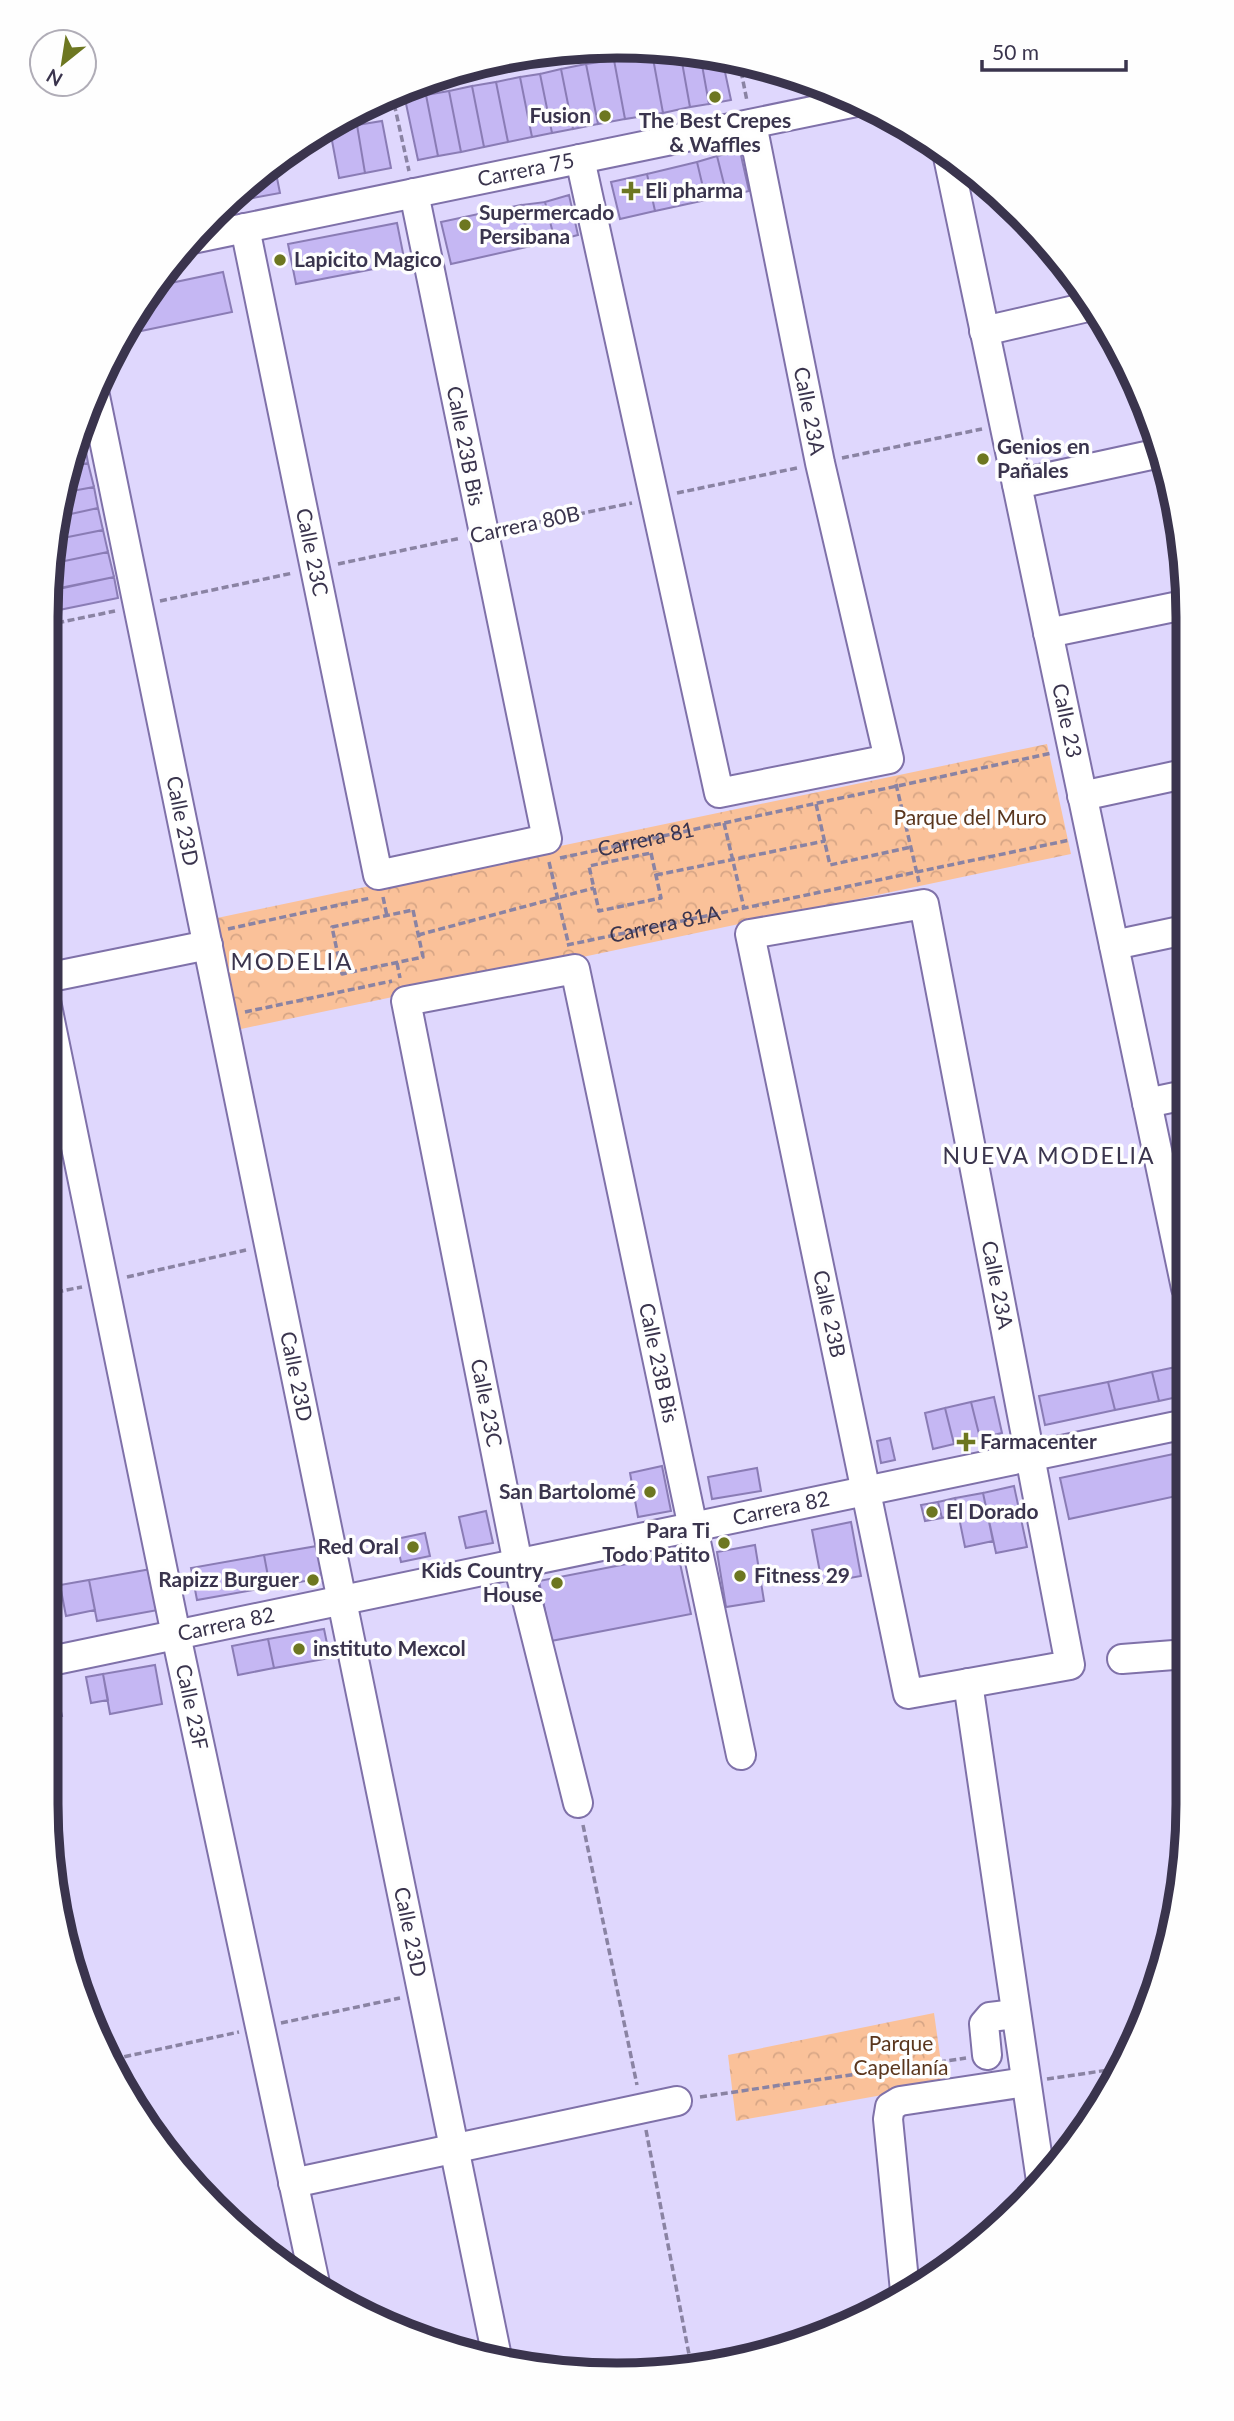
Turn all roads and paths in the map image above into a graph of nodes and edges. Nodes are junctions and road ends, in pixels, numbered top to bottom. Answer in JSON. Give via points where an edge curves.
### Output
{"nodes":[{"id":1,"x":741,"y":72,"type":"edge"},
{"id":2,"x":394,"y":104,"type":"edge"},
{"id":3,"x":842,"y":105,"type":"edge"},
{"id":4,"x":752,"y":124,"type":"junction"},
{"id":5,"x":580,"y":159,"type":"junction"},
{"id":6,"x":950,"y":168,"type":"edge"},
{"id":7,"x":414,"y":193,"type":"junction"},
{"id":8,"x":245,"y":228,"type":"junction"},
{"id":9,"x":209,"y":235,"type":"edge"},
{"id":10,"x":1083,"y":308,"type":"edge"},
{"id":11,"x":984,"y":331,"type":"junction"},
{"id":12,"x":98,"y":409,"type":"edge"},
{"id":13,"x":1004,"y":425,"type":"junction"},
{"id":14,"x":1152,"y":455,"type":"edge"},
{"id":15,"x":820,"y":463,"type":"junction"},
{"id":16,"x":1017,"y":484,"type":"junction"},
{"id":17,"x":654,"y":498,"type":"junction"},
{"id":18,"x":483,"y":534,"type":"junction"},
{"id":19,"x":316,"y":569,"type":"junction"},
{"id":20,"x":138,"y":606,"type":"junction"},
{"id":21,"x":1176,"y":607,"type":"edge"},
{"id":22,"x":58,"y":623,"type":"edge"},
{"id":23,"x":1048,"y":633,"type":"junction"},
{"id":24,"x":1072,"y":748,"type":"junction"},
{"id":25,"x":889,"y":759,"type":"junction"},
{"id":26,"x":1176,"y":776,"type":"edge"},
{"id":27,"x":896,"y":786,"type":"junction"},
{"id":28,"x":719,"y":793,"type":"junction"},
{"id":29,"x":1082,"y":796,"type":"junction"},
{"id":30,"x":816,"y":803,"type":"junction"},
{"id":31,"x":724,"y":823,"type":"junction"},
{"id":32,"x":1091,"y":836,"type":"junction"},
{"id":33,"x":825,"y":841,"type":"junction"},
{"id":34,"x":911,"y":847,"type":"junction"},
{"id":35,"x":544,"y":854,"type":"junction"},
{"id":36,"x":733,"y":860,"type":"junction"},
{"id":37,"x":916,"y":872,"type":"junction"},
{"id":38,"x":656,"y":875,"type":"junction"},
{"id":39,"x":386,"y":888,"type":"junction"},
{"id":40,"x":594,"y":888,"type":"junction"},
{"id":41,"x":558,"y":898,"type":"junction"},
{"id":42,"x":924,"y":904,"type":"junction"},
{"id":43,"x":387,"y":916,"type":"junction"},
{"id":44,"x":747,"y":921,"type":"junction"},
{"id":45,"x":1176,"y":932,"type":"edge"},
{"id":46,"x":418,"y":934,"type":"junction"},
{"id":47,"x":207,"y":940,"type":"junction"},
{"id":48,"x":1114,"y":945,"type":"junction"},
{"id":49,"x":556,"y":947,"type":"dead end"},
{"id":50,"x":572,"y":957,"type":"junction"},
{"id":51,"x":58,"y":975,"type":"edge"},
{"id":52,"x":403,"y":990,"type":"junction"},
{"id":53,"x":222,"y":1016,"type":"junction"},
{"id":54,"x":58,"y":1058,"type":"edge"},
{"id":55,"x":1176,"y":1097,"type":"edge"},
{"id":56,"x":1147,"y":1103,"type":"junction"},
{"id":57,"x":1176,"y":1233,"type":"edge"},
{"id":58,"x":269,"y":1245,"type":"junction"},
{"id":59,"x":105,"y":1282,"type":"junction"},
{"id":60,"x":58,"y":1292,"type":"edge"},
{"id":61,"x":1176,"y":1426,"type":"edge"},
{"id":62,"x":1030,"y":1457,"type":"junction"},
{"id":63,"x":866,"y":1491,"type":"junction"},
{"id":64,"x":694,"y":1527,"type":"junction"},
{"id":65,"x":518,"y":1564,"type":"junction"},
{"id":66,"x":342,"y":1600,"type":"junction"},
{"id":67,"x":176,"y":1635,"type":"junction"},
{"id":68,"x":1176,"y":1655,"type":"edge"},
{"id":69,"x":1122,"y":1659,"type":"dead end"},
{"id":70,"x":58,"y":1660,"type":"edge"},
{"id":71,"x":968,"y":1684,"type":"junction"},
{"id":72,"x":741,"y":1755,"type":"dead end"},
{"id":73,"x":578,"y":1803,"type":"dead end"},
{"id":74,"x":1015,"y":2014,"type":"junction"},
{"id":75,"x":987,"y":2055,"type":"joint"},
{"id":76,"x":1109,"y":2070,"type":"edge"},
{"id":77,"x":1026,"y":2082,"type":"junction"},
{"id":78,"x":677,"y":2101,"type":"joint"},
{"id":79,"x":454,"y":2149,"type":"junction"},
{"id":80,"x":1039,"y":2170,"type":"edge"},
{"id":81,"x":293,"y":2183,"type":"junction"},
{"id":82,"x":313,"y":2273,"type":"edge"},
{"id":83,"x":904,"y":2284,"type":"edge"},
{"id":84,"x":495,"y":2350,"type":"edge"}],
"edges":[{"from":1,"to":4,"type":"path"},
{"from":2,"to":7,"type":"path"},
{"from":3,"to":4,"type":"street","name":"Carrera 75"},
{"from":4,"to":5,"type":"street","name":"Carrera 75"},
{"from":4,"to":15,"type":"street","name":"Calle 23A"},
{"from":5,"to":7,"type":"street","name":"Carrera 75"},
{"from":5,"to":17,"type":"street"},
{"from":6,"to":11,"type":"street","name":"Calle 23"},
{"from":7,"to":8,"type":"street","name":"Carrera 75"},
{"from":7,"to":18,"type":"street","name":"Calle 23B Bis"},
{"from":8,"to":9,"type":"street","name":"Carrera 75"},
{"from":8,"to":19,"type":"street","name":"Calle 23C"},
{"from":10,"to":11,"type":"street"},
{"from":11,"to":13,"type":"street","name":"Calle 23"},
{"from":12,"to":20,"type":"street","name":"Calle 23D"},
{"from":13,"to":15,"type":"path","name":"Carrera 80B"},
{"from":13,"to":16,"type":"street","name":"Calle 23"},
{"from":14,"to":16,"type":"street"},
{"from":15,"to":17,"type":"path","name":"Carrera 80B"},
{"from":15,"to":25,"type":"street","name":"Calle 23A"},
{"from":16,"to":23,"type":"street","name":"Calle 23"},
{"from":17,"to":18,"type":"path","name":"Carrera 80B"},
{"from":17,"to":28,"type":"street"},
{"from":18,"to":19,"type":"path","name":"Carrera 80B"},
{"from":18,"to":35,"type":"street","name":"Calle 23B Bis"},
{"from":19,"to":20,"type":"path","name":"Carrera 80B"},
{"from":19,"to":39,"type":"street","name":"Calle 23C"},
{"from":20,"to":22,"type":"path","name":"Carrera 80B"},
{"from":20,"to":47,"type":"street","name":"Calle 23D"},
{"from":21,"to":23,"type":"street"},
{"from":23,"to":24,"type":"street","name":"Calle 23"},
{"from":24,"to":27,"type":"path","name":"Carrera 81"},
{"from":24,"to":29,"type":"street","name":"Calle 23"},
{"from":25,"to":27,"type":"path"},
{"from":25,"to":28,"type":"street"},
{"from":26,"to":29,"type":"street"},
{"from":27,"to":30,"type":"path","name":"Carrera 81"},
{"from":27,"to":34,"type":"path"},
{"from":28,"to":31,"type":"path"},
{"from":29,"to":32,"type":"street","name":"Calle 23"},
{"from":30,"to":31,"type":"path","name":"Carrera 81"},
{"from":30,"to":33,"type":"path"},
{"from":31,"to":35,"type":"path","name":"Carrera 81"},
{"from":31,"to":36,"type":"path"},
{"from":32,"to":37,"type":"path","name":"Carrera 81A"},
{"from":32,"to":48,"type":"street","name":"Calle 23"},
{"from":33,"to":34,"type":"path","via":[[830,865]]},
{"from":33,"to":36,"type":"path"},
{"from":34,"to":37,"type":"path"},
{"from":35,"to":39,"type":"street"},
{"from":35,"to":41,"type":"path"},
{"from":36,"to":38,"type":"path"},
{"from":36,"to":44,"type":"path"},
{"from":37,"to":42,"type":"path"},
{"from":37,"to":44,"type":"path","name":"Carrera 81A"},
{"from":38,"to":40,"type":"path","via":[[651,853],[614,860],[589,866]]},
{"from":38,"to":40,"type":"path","via":[[661,898],[649,901],[599,911]]},
{"from":39,"to":43,"type":"path"},
{"from":39,"to":47,"type":"path"},
{"from":40,"to":41,"type":"path"},
{"from":41,"to":46,"type":"path"},
{"from":41,"to":50,"type":"path"},
{"from":42,"to":44,"type":"street","name":"Carrera 81A"},
{"from":42,"to":62,"type":"street","name":"Calle 23A"},
{"from":43,"to":46,"type":"path","via":[[413,910]]},
{"from":43,"to":46,"type":"path","via":[[332,927],[342,974],[423,957]]},
{"from":44,"to":50,"type":"path","name":"Carrera 81A"},
{"from":44,"to":63,"type":"street","name":"Calle 23B"},
{"from":45,"to":48,"type":"street"},
{"from":47,"to":51,"type":"street"},
{"from":47,"to":53,"type":"street","name":"Calle 23D"},
{"from":48,"to":56,"type":"street","name":"Calle 23"},
{"from":49,"to":50,"type":"path","name":"Carrera 81A"},
{"from":50,"to":52,"type":"street"},
{"from":50,"to":64,"type":"street","name":"Calle 23B Bis"},
{"from":52,"to":53,"type":"path"},
{"from":52,"to":65,"type":"street","name":"Calle 23C"},
{"from":53,"to":58,"type":"street","name":"Calle 23D"},
{"from":54,"to":59,"type":"street","name":"Calle 23F"},
{"from":55,"to":56,"type":"street"},
{"from":56,"to":57,"type":"street","name":"Calle 23"},
{"from":58,"to":59,"type":"path"},
{"from":58,"to":66,"type":"street","name":"Calle 23D"},
{"from":59,"to":60,"type":"path"},
{"from":59,"to":67,"type":"street","name":"Calle 23F"},
{"from":61,"to":62,"type":"street","name":"Carrera 82"},
{"from":62,"to":63,"type":"street","name":"Carrera 82"},
{"from":62,"to":71,"type":"street","name":"Calle 23A","via":[[1070,1665]]},
{"from":63,"to":64,"type":"street","name":"Carrera 82"},
{"from":63,"to":71,"type":"street","name":"Calle 23B","via":[[908,1694]]},
{"from":64,"to":65,"type":"street","name":"Carrera 82"},
{"from":64,"to":72,"type":"street","name":"Calle 23B Bis"},
{"from":65,"to":66,"type":"street","name":"Carrera 82"},
{"from":65,"to":73,"type":"street","name":"Calle 23C"},
{"from":66,"to":67,"type":"street","name":"Carrera 82"},
{"from":66,"to":79,"type":"street","name":"Calle 23D","via":[[408,1867]]},
{"from":67,"to":70,"type":"street","name":"Carrera 82"},
{"from":67,"to":81,"type":"street","name":"Calle 23F"},
{"from":68,"to":69,"type":"street"},
{"from":71,"to":74,"type":"street","via":[[1003,1873]]},
{"from":74,"to":75,"type":"street","via":[[990,2017],[984,2024]]},
{"from":74,"to":77,"type":"street"},
{"from":75,"to":78,"type":"path"},
{"from":76,"to":77,"type":"path"},
{"from":77,"to":80,"type":"street"},
{"from":77,"to":83,"type":"street","via":[[900,2101],[890,2108]]},
{"from":78,"to":79,"type":"street"},
{"from":79,"to":81,"type":"street"},
{"from":79,"to":84,"type":"street","name":"Calle 23D"},
{"from":81,"to":82,"type":"street","name":"Calle 23F"}]}
